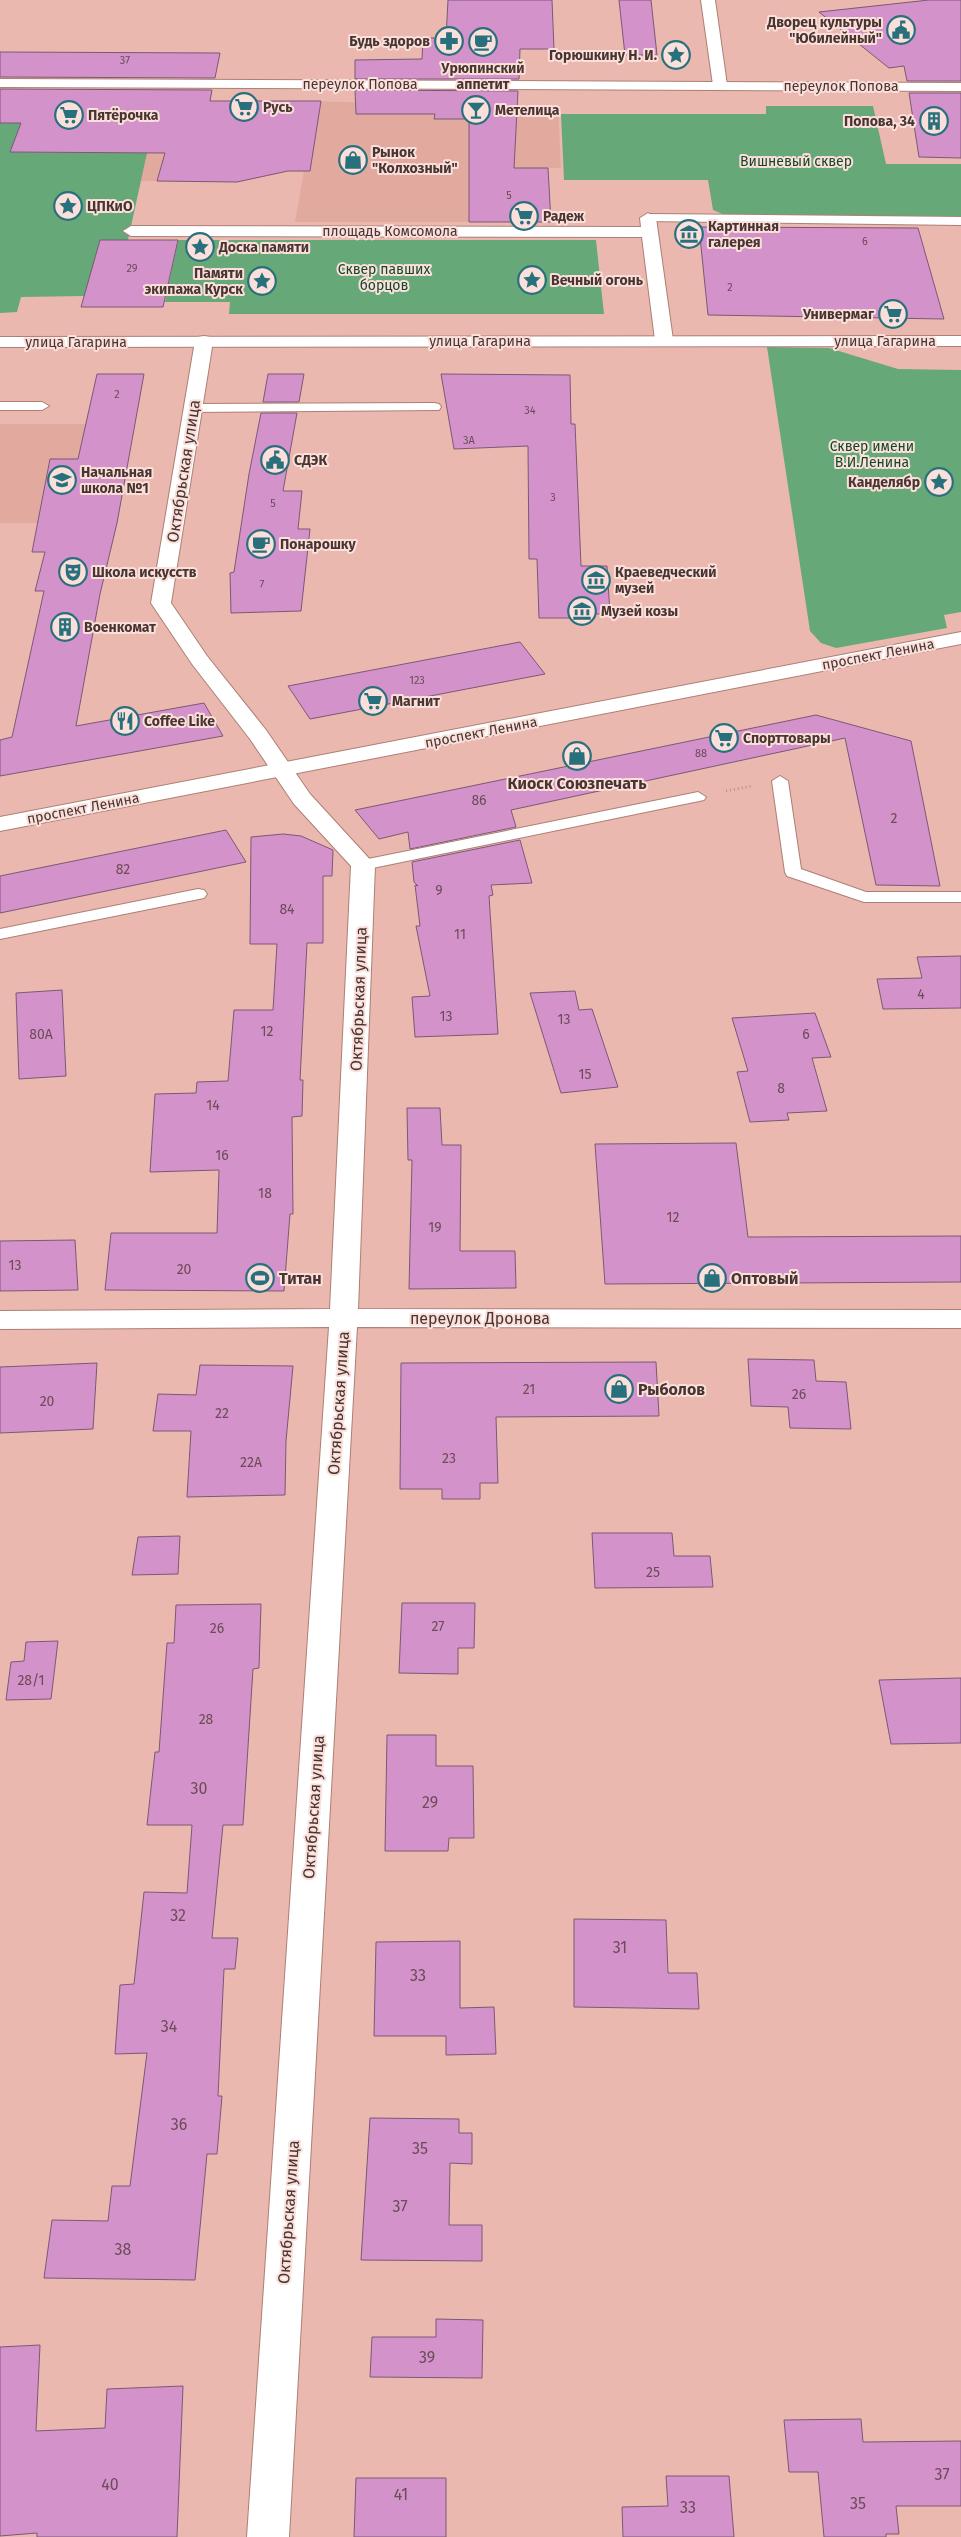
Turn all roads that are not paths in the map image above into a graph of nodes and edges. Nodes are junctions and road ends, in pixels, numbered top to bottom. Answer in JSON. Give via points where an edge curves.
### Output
{"nodes":[{"id":1,"x":708,"y":0,"type":"edge"},
{"id":2,"x":0,"y":83,"type":"edge"},
{"id":3,"x":720,"y":85,"type":"junction"},
{"id":4,"x":961,"y":87,"type":"edge"},
{"id":5,"x":961,"y":221,"type":"edge"},
{"id":6,"x":649,"y":225,"type":"junction"},
{"id":7,"x":131,"y":230,"type":"dead end"},
{"id":8,"x":664,"y":340,"type":"junction"},
{"id":9,"x":204,"y":341,"type":"junction"},
{"id":10,"x":0,"y":342,"type":"edge"},
{"id":11,"x":961,"y":342,"type":"edge"},
{"id":12,"x":0,"y":406,"type":"edge"},
{"id":13,"x":42,"y":406,"type":"dead end"},
{"id":14,"x":434,"y":407,"type":"dead end"},
{"id":15,"x":193,"y":408,"type":"junction"},
{"id":16,"x":957,"y":644,"type":"edge"},
{"id":17,"x":282,"y":770,"type":"junction"},
{"id":18,"x":780,"y":781,"type":"road end"},
{"id":19,"x":698,"y":796,"type":"road end"},
{"id":20,"x":0,"y":824,"type":"edge"},
{"id":21,"x":363,"y":865,"type":"junction"},
{"id":22,"x":198,"y":894,"type":"dead end"},
{"id":23,"x":961,"y":897,"type":"edge"},
{"id":24,"x":0,"y":934,"type":"edge"},
{"id":25,"x":344,"y":1318,"type":"junction"},
{"id":26,"x":961,"y":1319,"type":"edge"},
{"id":27,"x":0,"y":1320,"type":"edge"},
{"id":28,"x":268,"y":2537,"type":"edge"}],
"edges":[{"from":1,"to":3,"type":"street"},
{"from":2,"to":3,"type":"street","name":"переулок Попова"},
{"from":3,"to":4,"type":"street","name":"переулок Попова"},
{"from":5,"to":6,"type":"lane"},
{"from":6,"to":7,"type":"street","name":"площадь Комсомола"},
{"from":6,"to":8,"type":"street"},
{"from":8,"to":9,"type":"street","name":"улица Гагарина"},
{"from":8,"to":11,"type":"street","name":"улица Гагарина"},
{"from":9,"to":10,"type":"street","name":"улица Гагарина"},
{"from":9,"to":15,"type":"street","name":"Октябрьская улица"},
{"from":12,"to":13,"type":"lane"},
{"from":14,"to":15,"type":"lane"},
{"from":15,"to":17,"type":"street","name":"Октябрьская улица","via":[[161,603],[199,660]]},
{"from":16,"to":17,"type":"street","name":"проспект Ленина"},
{"from":17,"to":20,"type":"street","name":"проспект Ленина"},
{"from":17,"to":21,"type":"street","name":"Октябрьская улица","via":[[302,799]]},
{"from":18,"to":23,"type":"lane","via":[[793,872],[864,897]]},
{"from":19,"to":21,"type":"lane"},
{"from":21,"to":25,"type":"street","name":"Октябрьская улица"},
{"from":22,"to":24,"type":"lane"},
{"from":25,"to":26,"type":"street","name":"переулок Дронова"},
{"from":25,"to":27,"type":"street","name":"переулок Дронова"},
{"from":25,"to":28,"type":"street","name":"Октябрьская улица"}]}
